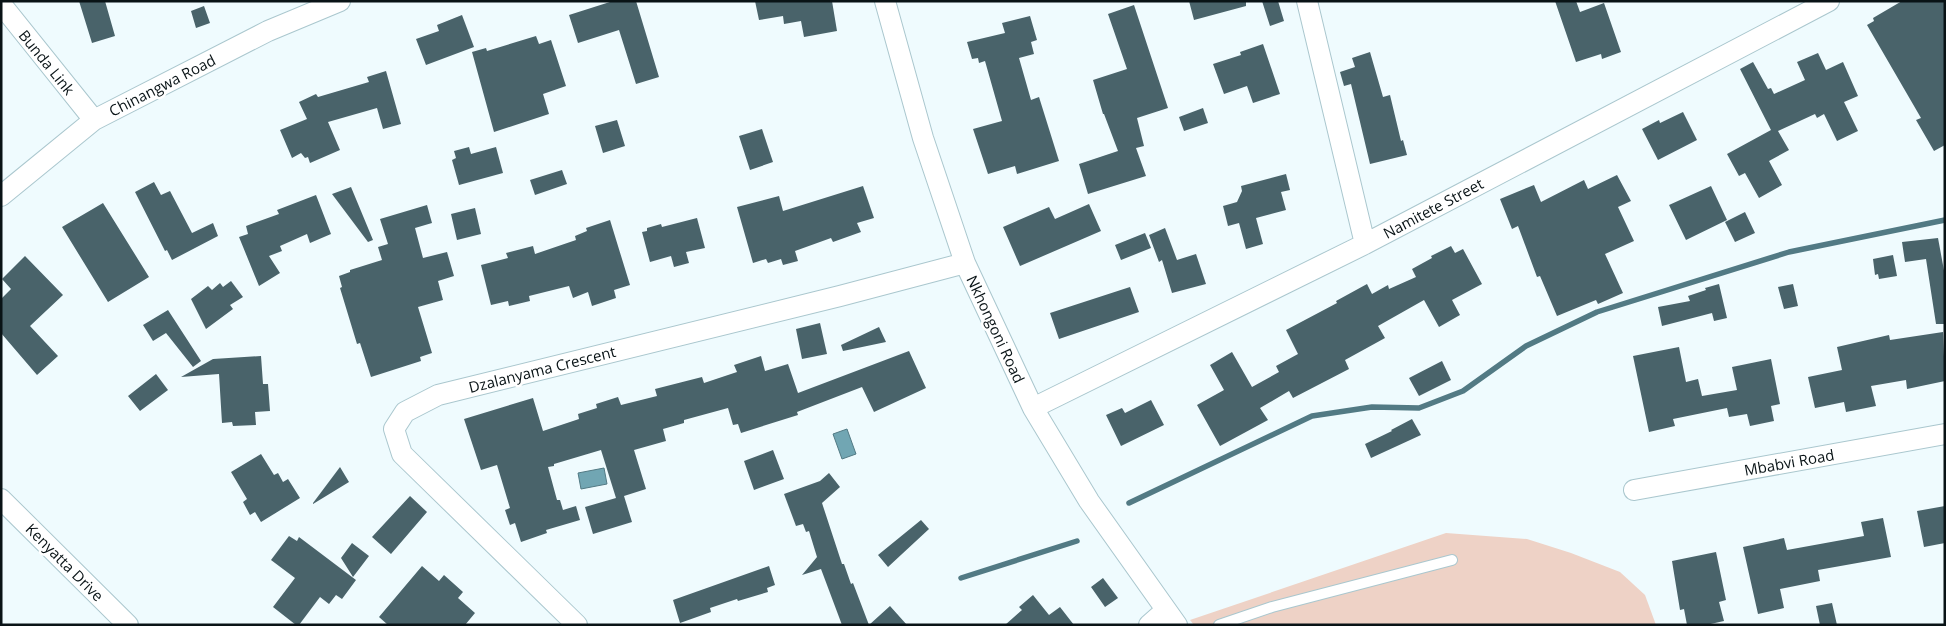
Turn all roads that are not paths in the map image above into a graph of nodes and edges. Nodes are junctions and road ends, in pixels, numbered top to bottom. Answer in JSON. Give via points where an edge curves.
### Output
{"nodes":[{"id":1,"x":340,"y":1,"type":"edge"},
{"id":2,"x":885,"y":1,"type":"edge"},
{"id":3,"x":1307,"y":1,"type":"edge"},
{"id":4,"x":1829,"y":1,"type":"edge"},
{"id":5,"x":1,"y":4,"type":"edge"},
{"id":6,"x":94,"y":120,"type":"junction"},
{"id":7,"x":1,"y":196,"type":"edge"},
{"id":8,"x":1365,"y":244,"type":"junction"},
{"id":9,"x":965,"y":263,"type":"junction"},
{"id":10,"x":1033,"y":408,"type":"junction"},
{"id":11,"x":1945,"y":434,"type":"edge"},
{"id":12,"x":1634,"y":490,"type":"dead end"},
{"id":13,"x":1,"y":499,"type":"edge"},
{"id":14,"x":1452,"y":560,"type":"dead end"},
{"id":15,"x":1172,"y":618,"type":"edge"},
{"id":16,"x":121,"y":622,"type":"edge"},
{"id":17,"x":577,"y":625,"type":"edge"},
{"id":18,"x":1149,"y":625,"type":"edge"},
{"id":19,"x":1219,"y":625,"type":"edge"}],
"edges":[{"from":1,"to":6,"type":"street","name":"Chinangwa Road","via":[[268,31]]},
{"from":2,"to":9,"type":"street","name":"Nkhongoni Road","via":[[923,138]]},
{"from":3,"to":8,"type":"street"},
{"from":4,"to":8,"type":"street","name":"Namitete Street"},
{"from":5,"to":6,"type":"street","name":"Bunda Link"},
{"from":6,"to":7,"type":"street","name":"Chinangwa Road"},
{"from":8,"to":10,"type":"street","name":"Namitete Street"},
{"from":9,"to":10,"type":"street","name":"Nkhongoni Road"},
{"from":9,"to":17,"type":"street","name":"Dzalanyama Crescent","via":[[438,395],[405,412],[394,429],[402,454]]},
{"from":10,"to":15,"type":"street","name":"Nkhongoni Road","via":[[1089,500]]},
{"from":11,"to":12,"type":"street","name":"Mbabvi Road"},
{"from":13,"to":16,"type":"street","name":"Kenyatta Drive"},
{"from":14,"to":19,"type":"lane","via":[[1272,607]]},
{"from":15,"to":18,"type":"street"}]}
